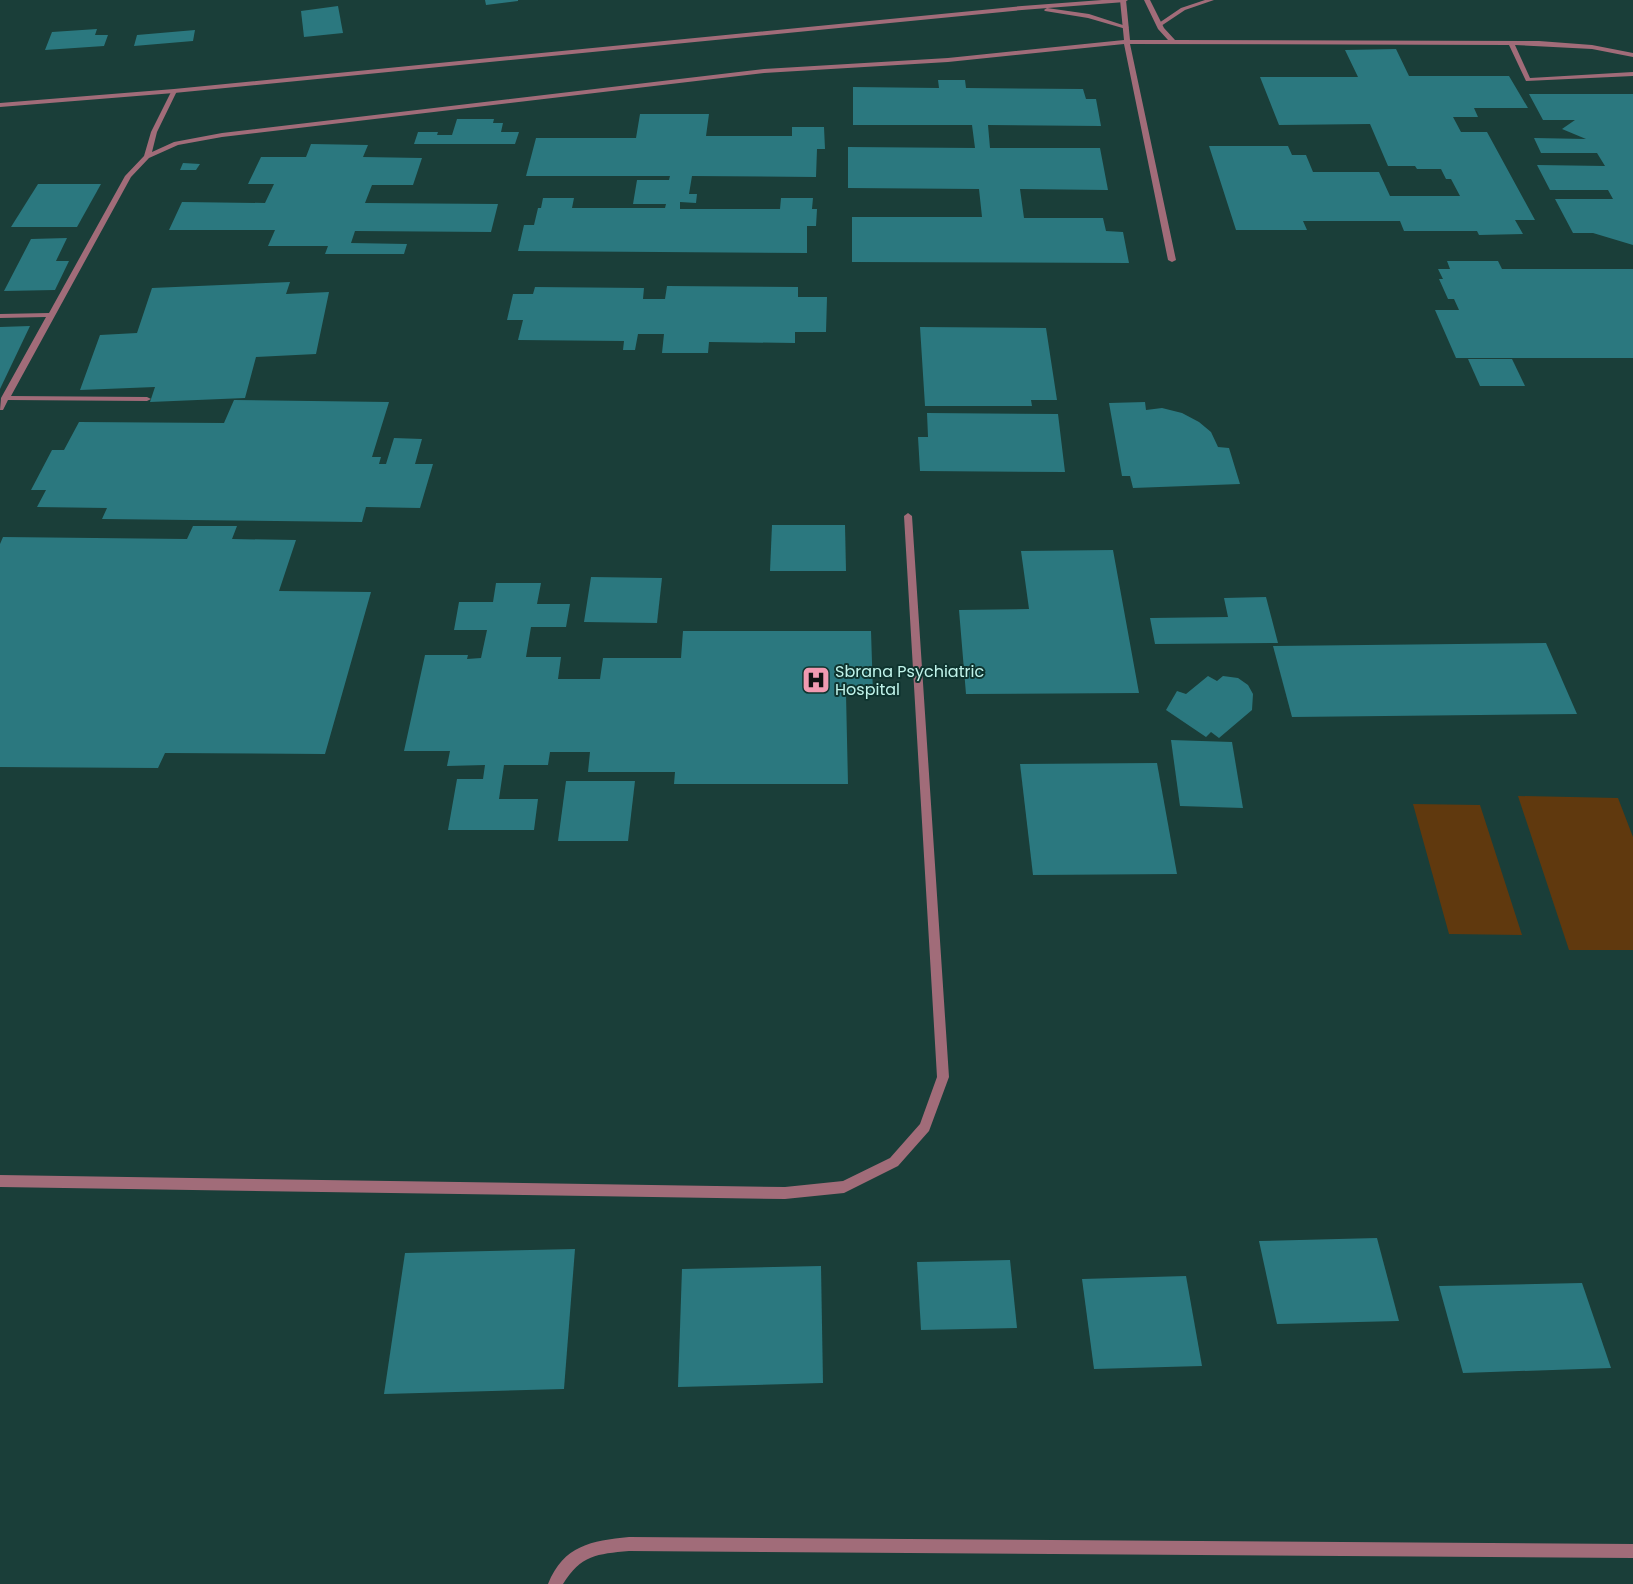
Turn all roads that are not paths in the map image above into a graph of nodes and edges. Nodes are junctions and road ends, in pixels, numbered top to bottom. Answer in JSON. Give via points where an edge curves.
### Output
{"nodes":[{"id":1,"x":1124,"y":0,"type":"edge"},
{"id":2,"x":1147,"y":0,"type":"edge"},
{"id":3,"x":1211,"y":0,"type":"edge"},
{"id":4,"x":1022,"y":8,"type":"junction"},
{"id":5,"x":1159,"y":25,"type":"junction"},
{"id":6,"x":1126,"y":27,"type":"junction"},
{"id":7,"x":1126,"y":42,"type":"junction"},
{"id":8,"x":1173,"y":42,"type":"junction"},
{"id":9,"x":1511,"y":43,"type":"junction"},
{"id":10,"x":1633,"y":55,"type":"edge"},
{"id":11,"x":1633,"y":74,"type":"edge"},
{"id":12,"x":174,"y":91,"type":"junction"},
{"id":13,"x":0,"y":105,"type":"edge"},
{"id":14,"x":147,"y":157,"type":"junction"},
{"id":15,"x":1172,"y":260,"type":"dead end"},
{"id":16,"x":51,"y":315,"type":"junction"},
{"id":17,"x":0,"y":316,"type":"edge"},
{"id":18,"x":5,"y":398,"type":"junction"},
{"id":19,"x":147,"y":399,"type":"dead end"},
{"id":20,"x":0,"y":408,"type":"edge"},
{"id":21,"x":908,"y":516,"type":"dead end"},
{"id":22,"x":0,"y":1181,"type":"edge"},
{"id":23,"x":1633,"y":1551,"type":"edge"},
{"id":24,"x":555,"y":1584,"type":"edge"}],
"edges":[{"from":1,"to":4,"type":"street"},
{"from":1,"to":6,"type":"street"},
{"from":2,"to":5,"type":"street"},
{"from":3,"to":5,"type":"street","via":[[1184,9]]},
{"from":4,"to":6,"type":"street","via":[[1089,16]]},
{"from":4,"to":12,"type":"street"},
{"from":5,"to":8,"type":"street"},
{"from":6,"to":7,"type":"street"},
{"from":7,"to":8,"type":"street"},
{"from":7,"to":14,"type":"street","via":[[656,83],[222,135],[176,144]]},
{"from":7,"to":15,"type":"street"},
{"from":8,"to":9,"type":"street"},
{"from":9,"to":10,"type":"street","via":[[1565,44]]},
{"from":9,"to":11,"type":"street","via":[[1528,80]]},
{"from":12,"to":13,"type":"street"},
{"from":12,"to":14,"type":"street","via":[[154,132]]},
{"from":14,"to":16,"type":"street","via":[[128,176]]},
{"from":16,"to":17,"type":"street"},
{"from":16,"to":18,"type":"street"},
{"from":18,"to":19,"type":"street"},
{"from":18,"to":20,"type":"street"},
{"from":21,"to":22,"type":"street","via":[[943,1077],[926,1127],[894,1162],[844,1187],[785,1194]]},
{"from":23,"to":24,"type":"street","via":[[629,1544],[597,1547],[574,1556]]}]}
